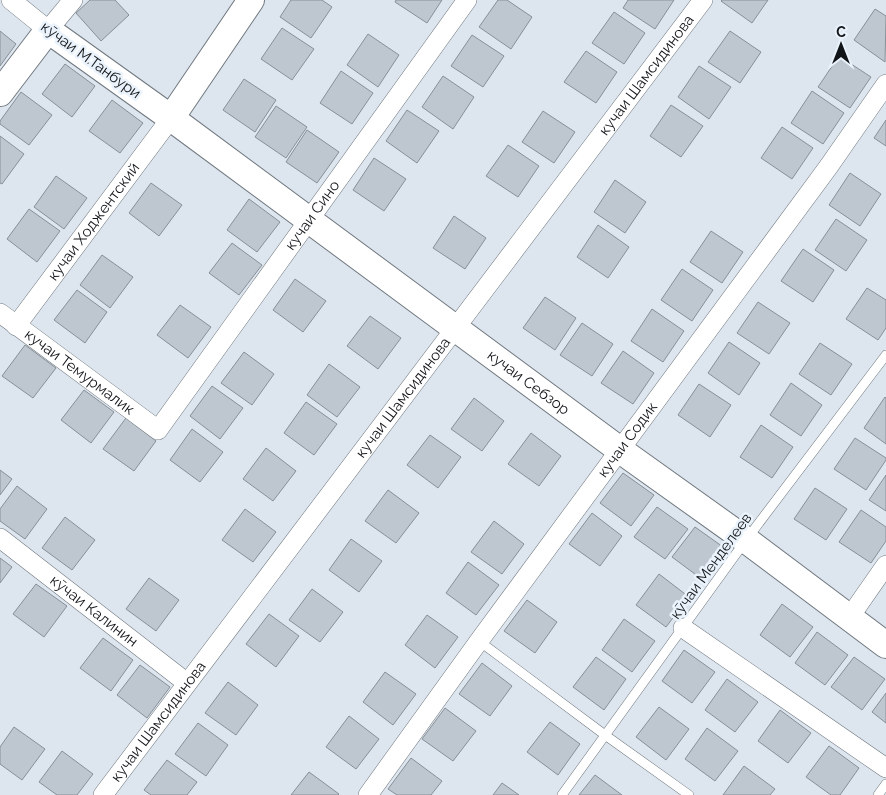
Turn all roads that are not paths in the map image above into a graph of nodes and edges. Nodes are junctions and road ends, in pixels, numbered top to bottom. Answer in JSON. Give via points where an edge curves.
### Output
{"nodes":[{"id":1,"x":11,"y":0,"type":"edge"},
{"id":2,"x":73,"y":0,"type":"edge"},
{"id":3,"x":251,"y":0,"type":"edge"},
{"id":4,"x":467,"y":0,"type":"edge"},
{"id":5,"x":703,"y":0,"type":"edge"},
{"id":6,"x":48,"y":30,"type":"junction"},
{"id":7,"x":886,"y":84,"type":"edge"},
{"id":8,"x":0,"y":93,"type":"edge"},
{"id":9,"x":171,"y":118,"type":"junction"},
{"id":10,"x":309,"y":220,"type":"junction"},
{"id":11,"x":0,"y":313,"type":"edge"},
{"id":12,"x":16,"y":326,"type":"junction"},
{"id":13,"x":455,"y":328,"type":"junction"},
{"id":14,"x":886,"y":355,"type":"edge"},
{"id":15,"x":158,"y":430,"type":"joint"},
{"id":16,"x":620,"y":450,"type":"junction"},
{"id":17,"x":0,"y":538,"type":"edge"},
{"id":18,"x":746,"y":540,"type":"junction"},
{"id":19,"x":886,"y":565,"type":"edge"},
{"id":20,"x":849,"y":618,"type":"junction"},
{"id":21,"x":683,"y":628,"type":"junction"},
{"id":22,"x":479,"y":641,"type":"junction"},
{"id":23,"x":886,"y":645,"type":"edge"},
{"id":24,"x":187,"y":683,"type":"junction"},
{"id":25,"x":605,"y":735,"type":"junction"},
{"id":26,"x":886,"y":768,"type":"edge"},
{"id":27,"x":886,"y":784,"type":"edge"},
{"id":28,"x":103,"y":795,"type":"edge"},
{"id":29,"x":368,"y":795,"type":"edge"},
{"id":30,"x":562,"y":795,"type":"edge"},
{"id":31,"x":689,"y":795,"type":"edge"},
{"id":32,"x":878,"y":795,"type":"edge"}],
"edges":[{"from":1,"to":6,"type":"street","name":"кӯчаи М.Танбури"},
{"from":2,"to":6,"type":"street"},
{"from":3,"to":9,"type":"main road"},
{"from":4,"to":10,"type":"street","name":"кучаи Сино"},
{"from":5,"to":13,"type":"street","name":"кучаи Шамсидинова"},
{"from":6,"to":8,"type":"main road"},
{"from":6,"to":9,"type":"main road","name":"кӯчаи М.Танбури"},
{"from":7,"to":16,"type":"street","name":"кучаи Содик"},
{"from":9,"to":10,"type":"main road","name":"кучаи Себзор"},
{"from":9,"to":12,"type":"street","name":"кучаи Ходжентский"},
{"from":10,"to":13,"type":"main road","name":"кучаи Себзор"},
{"from":10,"to":15,"type":"street","name":"кучаи Сино"},
{"from":11,"to":12,"type":"street","name":"кучаи Темурмалик"},
{"from":12,"to":15,"type":"street","name":"кучаи Темурмалик"},
{"from":13,"to":16,"type":"main road","name":"кучаи Себзор"},
{"from":13,"to":24,"type":"street","name":"кучаи Шамсидинова"},
{"from":14,"to":18,"type":"lane","name":"кӯчаи Менделеев"},
{"from":16,"to":18,"type":"main road","name":"кучаи Себзор"},
{"from":16,"to":22,"type":"street","name":"кучаи Содик"},
{"from":17,"to":24,"type":"street","name":"кӯчаи Калинин"},
{"from":18,"to":20,"type":"main road","name":"кучаи Себзор"},
{"from":18,"to":21,"type":"lane","name":"кӯчаи Менделеев"},
{"from":19,"to":20,"type":"street"},
{"from":20,"to":23,"type":"main road","name":"кучаи Себзор"},
{"from":21,"to":25,"type":"lane","name":"кӯчаи Менделеев"},
{"from":21,"to":26,"type":"street"},
{"from":22,"to":25,"type":"lane"},
{"from":22,"to":29,"type":"street","name":"кучаи Содик"},
{"from":24,"to":28,"type":"street","name":"кучаи Шамсидинова"},
{"from":25,"to":30,"type":"lane","name":"кӯчаи Менделеев"},
{"from":25,"to":31,"type":"lane"},
{"from":27,"to":32,"type":"lane"}]}
